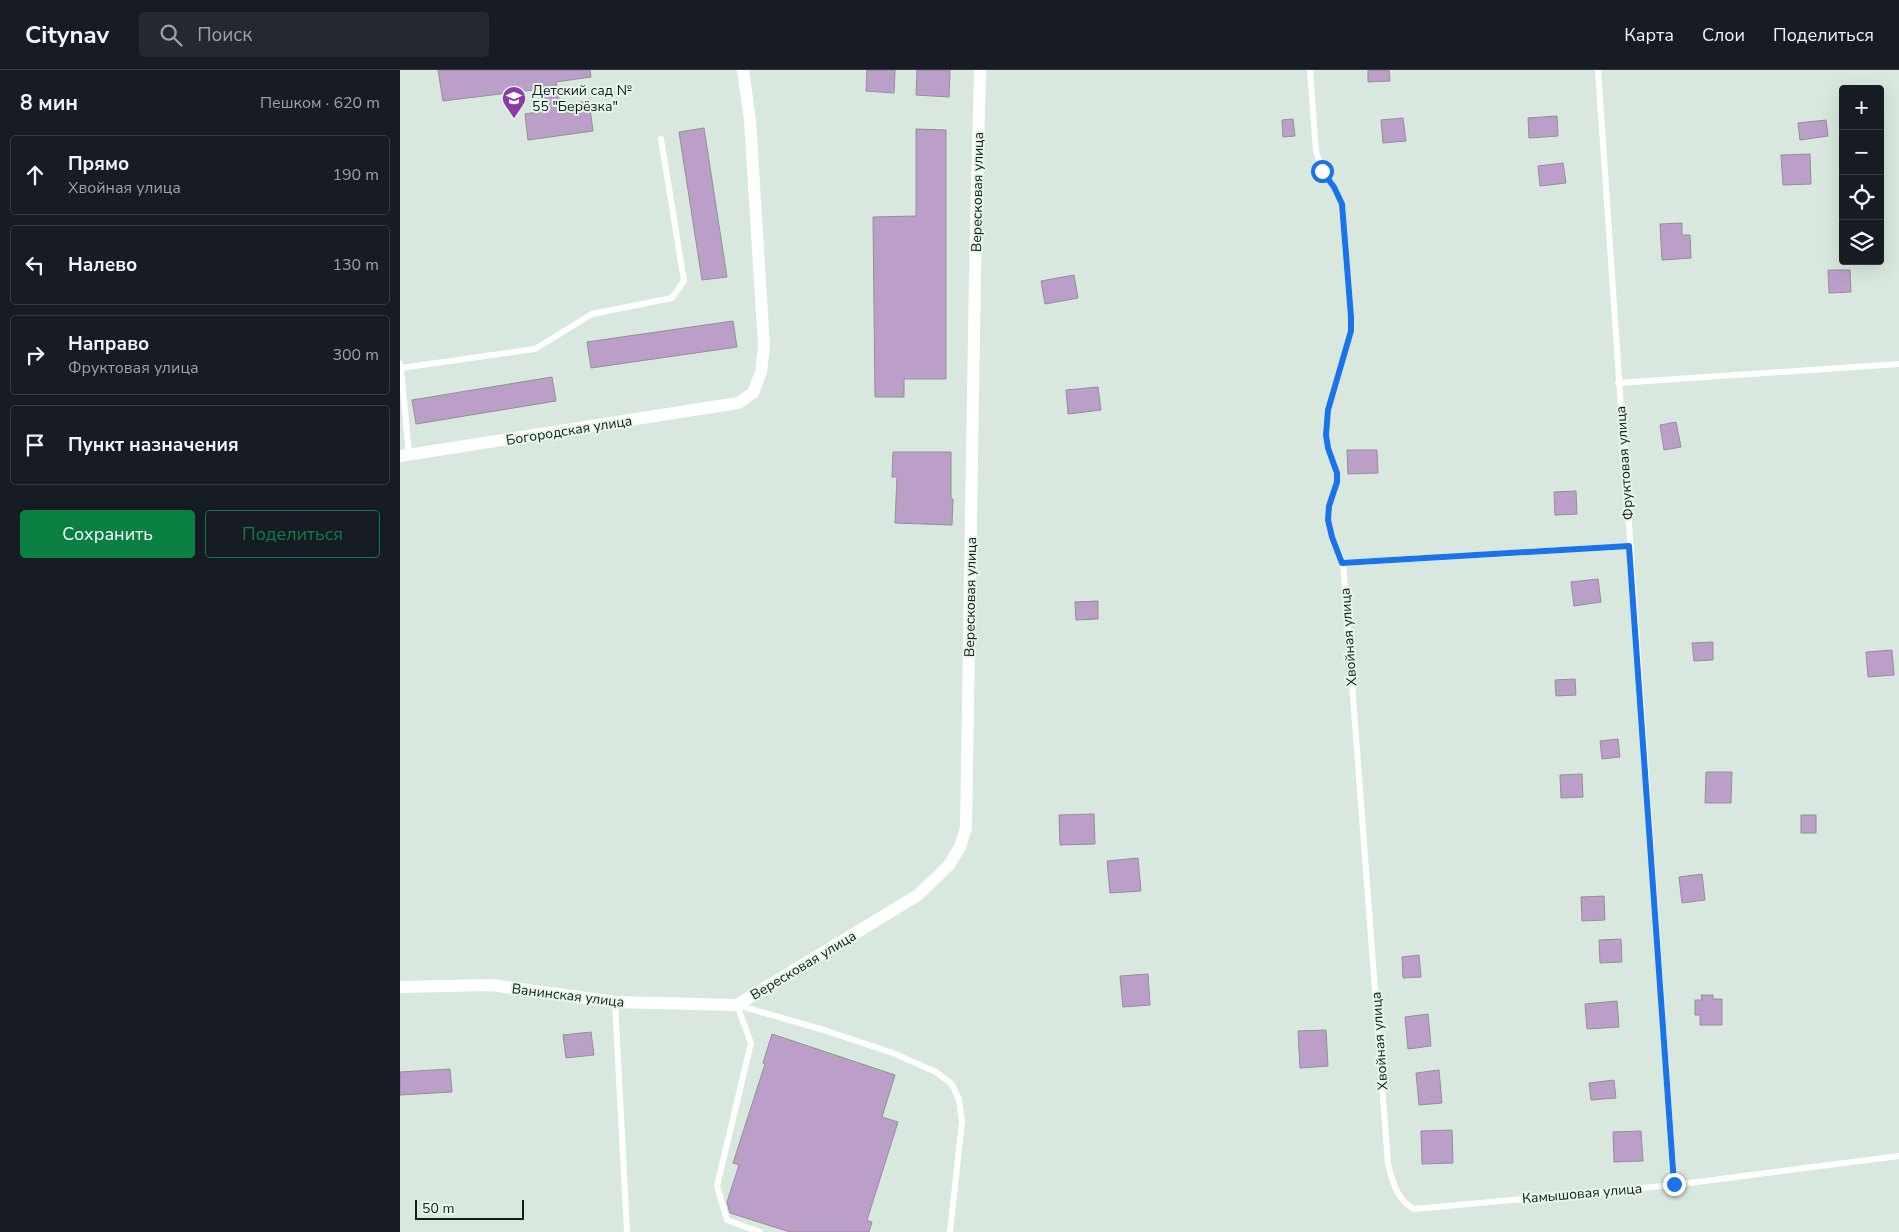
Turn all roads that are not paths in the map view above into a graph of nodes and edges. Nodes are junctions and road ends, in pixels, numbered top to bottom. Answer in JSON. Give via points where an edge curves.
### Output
{"nodes":[{"id":1,"x":743,"y":70,"type":"edge"},
{"id":2,"x":980,"y":70,"type":"edge"},
{"id":3,"x":1310,"y":70,"type":"edge"},
{"id":4,"x":1598,"y":70,"type":"edge"},
{"id":5,"x":660,"y":139,"type":"dead end"},
{"id":6,"x":1899,"y":364,"type":"edge"},
{"id":7,"x":401,"y":366,"type":"edge"},
{"id":8,"x":1618,"y":383,"type":"junction"},
{"id":9,"x":405,"y":456,"type":"edge"},
{"id":10,"x":1629,"y":546,"type":"junction"},
{"id":11,"x":1342,"y":563,"type":"junction"},
{"id":12,"x":400,"y":987,"type":"edge"},
{"id":13,"x":615,"y":1002,"type":"junction"},
{"id":14,"x":737,"y":1005,"type":"junction"},
{"id":15,"x":1899,"y":1156,"type":"edge"},
{"id":16,"x":1674,"y":1184,"type":"junction"},
{"id":17,"x":1414,"y":1210,"type":"joint"},
{"id":18,"x":627,"y":1232,"type":"edge"},
{"id":19,"x":760,"y":1232,"type":"edge"},
{"id":20,"x":950,"y":1232,"type":"edge"}],
"edges":[{"from":1,"to":9,"type":"street","name":"Богородская улица","via":[[750,120],[764,346],[761,372],[753,393],[738,404]]},
{"from":2,"to":14,"type":"street","name":"Вересковая улица","via":[[966,828],[960,848],[949,866],[918,895]]},
{"from":3,"to":11,"type":"lane","name":"Хвойная улица","via":[[1316,150],[1322,171],[1342,204],[1351,317],[1351,331],[1328,410],[1326,435],[1337,473],[1328,520]]},
{"from":4,"to":8,"type":"lane","name":"Фруктовая улица"},
{"from":5,"to":7,"type":"lane","via":[[684,280],[672,298],[592,314],[535,349]]},
{"from":6,"to":8,"type":"lane"},
{"from":7,"to":9,"type":"lane"},
{"from":8,"to":10,"type":"lane","name":"Фруктовая улица"},
{"from":10,"to":11,"type":"lane"},
{"from":10,"to":16,"type":"lane","name":"Фруктовая улица"},
{"from":11,"to":17,"type":"lane","name":"Хвойная улица","via":[[1388,1164],[1399,1196]]},
{"from":12,"to":13,"type":"street","name":"Ванинская улица","via":[[491,985]]},
{"from":13,"to":14,"type":"street","name":"Ванинская улица"},
{"from":13,"to":18,"type":"lane"},
{"from":14,"to":19,"type":"lane","via":[[751,1043],[717,1186],[728,1220]]},
{"from":14,"to":20,"type":"lane","via":[[893,1053],[936,1072],[952,1084],[959,1100],[962,1121]]},
{"from":15,"to":16,"type":"lane","name":"Камышовая улица"},
{"from":16,"to":17,"type":"lane","name":"Камышовая улица"}]}
